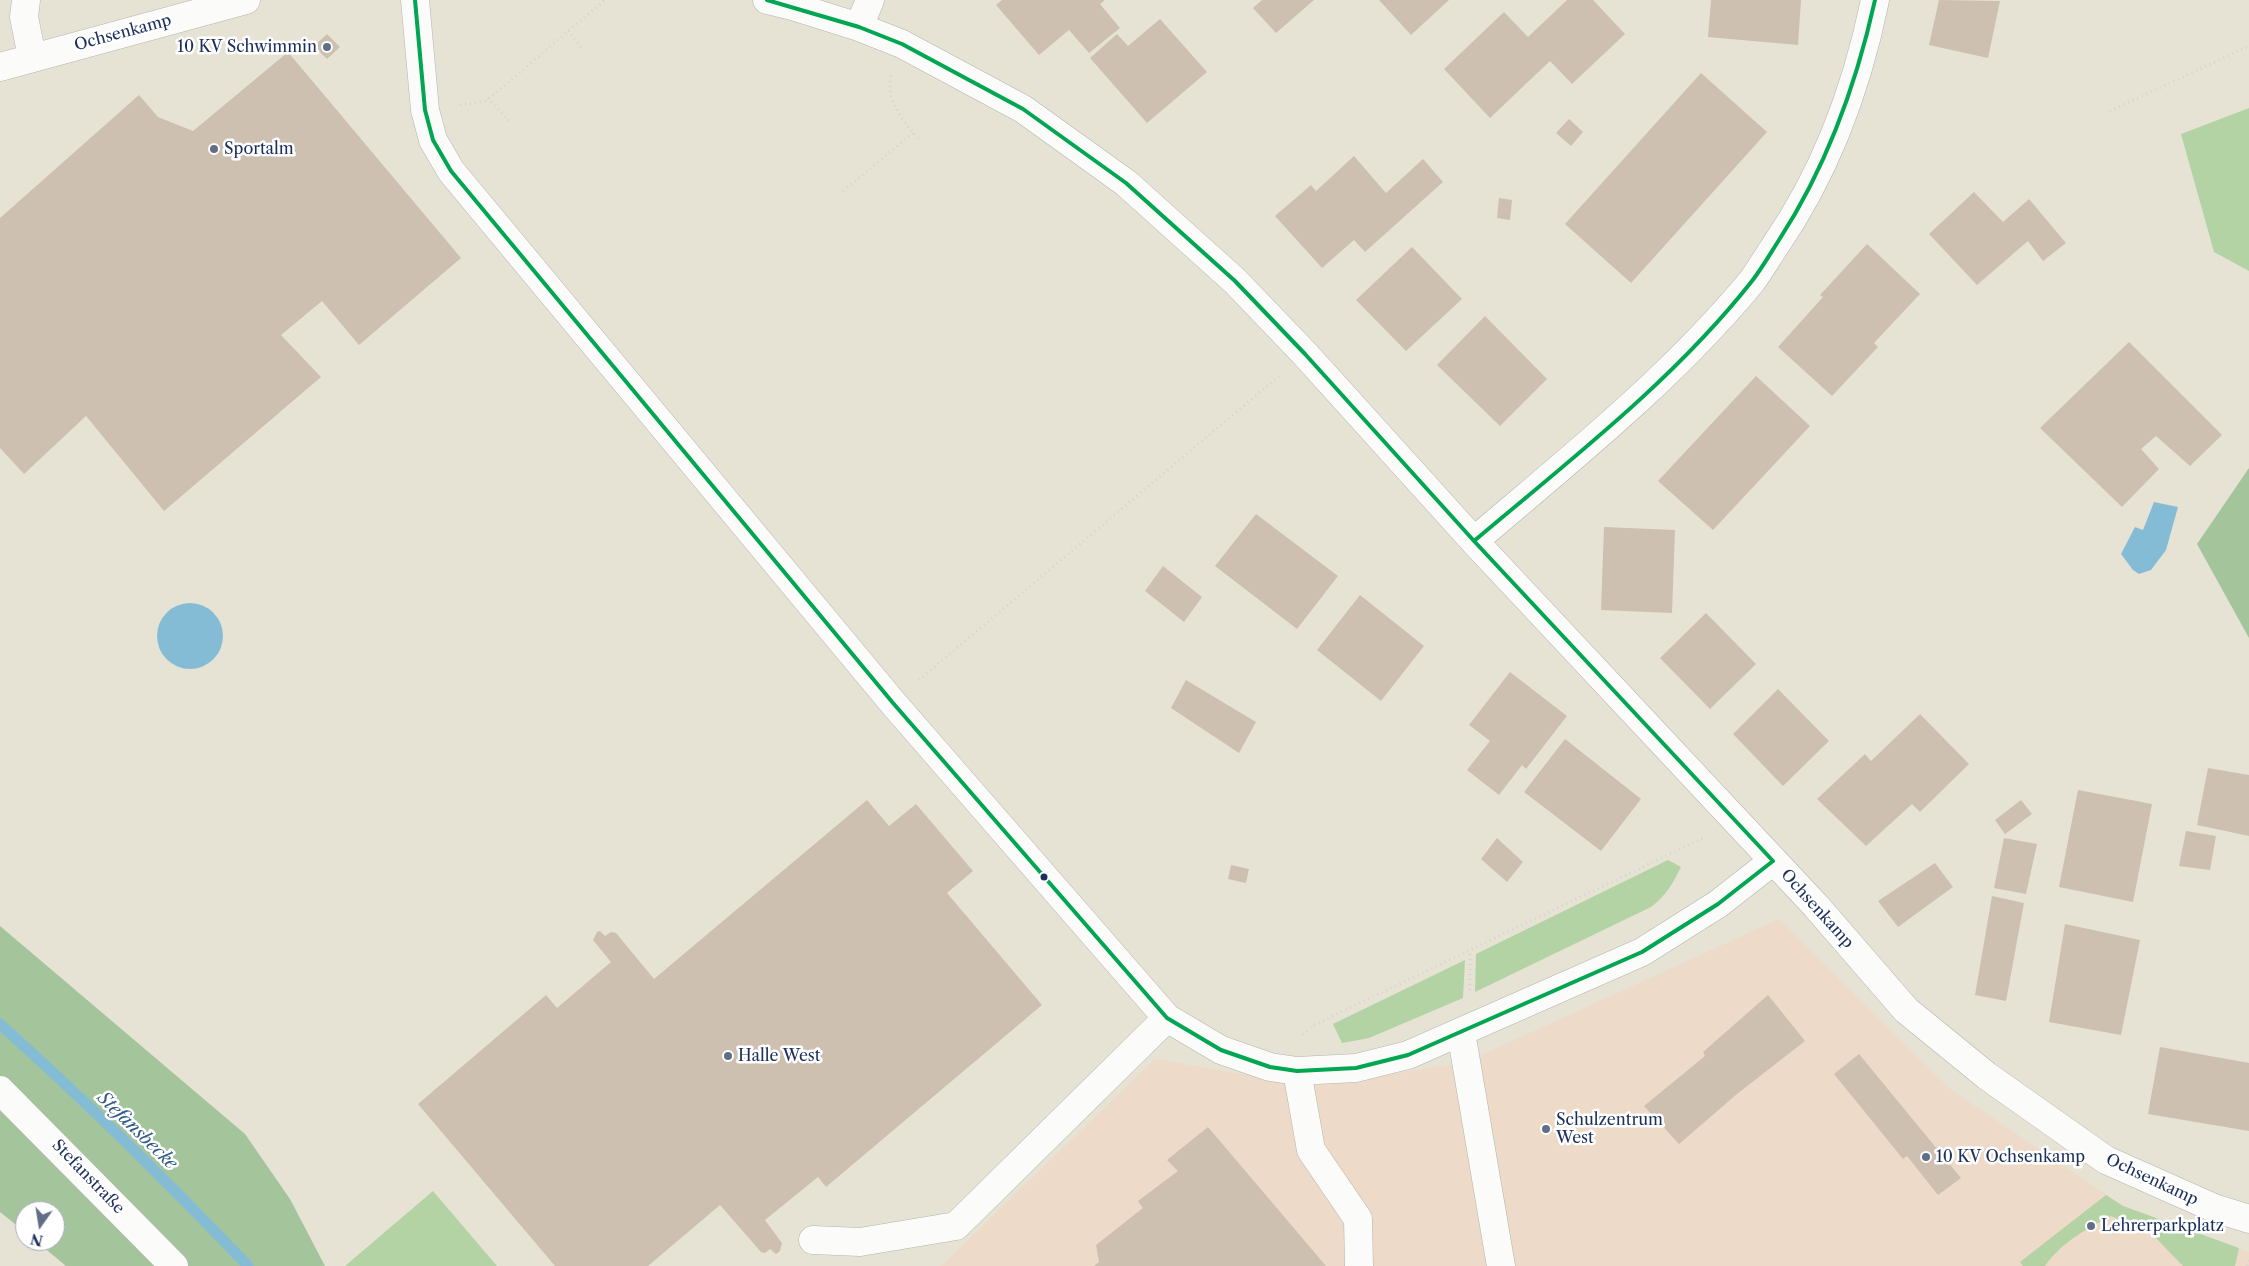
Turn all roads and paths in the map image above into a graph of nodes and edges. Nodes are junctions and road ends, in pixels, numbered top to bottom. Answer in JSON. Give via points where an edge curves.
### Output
{"nodes":[{"id":1,"x":26,"y":0,"type":"edge"},
{"id":2,"x":246,"y":0,"type":"edge"},
{"id":3,"x":414,"y":0,"type":"edge"},
{"id":4,"x":605,"y":0,"type":"edge"},
{"id":5,"x":767,"y":0,"type":"edge"},
{"id":6,"x":870,"y":0,"type":"edge"},
{"id":7,"x":1875,"y":0,"type":"edge"},
{"id":8,"x":858,"y":27,"type":"junction"},
{"id":9,"x":568,"y":31,"type":"junction"},
{"id":10,"x":902,"y":44,"type":"junction"},
{"id":11,"x":2249,"y":46,"type":"edge"},
{"id":12,"x":583,"y":50,"type":"dead end"},
{"id":13,"x":32,"y":57,"type":"junction"},
{"id":14,"x":0,"y":67,"type":"edge"},
{"id":15,"x":488,"y":98,"type":"junction"},
{"id":16,"x":425,"y":110,"type":"junction"},
{"id":17,"x":2110,"y":111,"type":"dead end"},
{"id":18,"x":510,"y":122,"type":"dead end"},
{"id":19,"x":912,"y":133,"type":"junction"},
{"id":20,"x":922,"y":140,"type":"dead end"},
{"id":21,"x":843,"y":191,"type":"dead end"},
{"id":22,"x":1305,"y":354,"type":"junction"},
{"id":23,"x":1474,"y":541,"type":"junction"},
{"id":24,"x":893,"y":703,"type":"junction"},
{"id":25,"x":1736,"y":821,"type":"junction"},
{"id":26,"x":1773,"y":861,"type":"junction"},
{"id":27,"x":1166,"y":1018,"type":"junction"},
{"id":28,"x":1461,"y":1032,"type":"junction"},
{"id":29,"x":1270,"y":1067,"type":"junction"},
{"id":30,"x":1297,"y":1071,"type":"junction"},
{"id":31,"x":0,"y":1090,"type":"edge"},
{"id":32,"x":2249,"y":1219,"type":"edge"},
{"id":33,"x":812,"y":1240,"type":"dead end"},
{"id":34,"x":2249,"y":1260,"type":"edge"},
{"id":35,"x":174,"y":1266,"type":"edge"},
{"id":36,"x":1358,"y":1266,"type":"edge"},
{"id":37,"x":1501,"y":1266,"type":"edge"},
{"id":38,"x":2247,"y":1266,"type":"edge"}],
"edges":[{"from":1,"to":13,"type":"street","via":[[24,17]]},
{"from":2,"to":13,"type":"street","name":"Ochsenkamp"},
{"from":3,"to":16,"type":"street"},
{"from":4,"to":9,"type":"path"},
{"from":5,"to":8,"type":"street","name":"Ochsenkamp"},
{"from":6,"to":8,"type":"street"},
{"from":7,"to":23,"type":"street","via":[[1866,46],[1850,97],[1822,166],[1796,215],[1752,280],[1664,376]]},
{"from":8,"to":10,"type":"street","name":"Ochsenkamp"},
{"from":9,"to":12,"type":"path"},
{"from":9,"to":15,"type":"path"},
{"from":10,"to":19,"type":"path","via":[[890,81],[894,105]]},
{"from":10,"to":22,"type":"street","name":"Ochsenkamp","via":[[1023,109],[1126,183],[1235,282]]},
{"from":11,"to":17,"type":"path"},
{"from":13,"to":14,"type":"street","name":"Ochsenkamp"},
{"from":15,"to":16,"type":"path","via":[[486,101]]},
{"from":15,"to":18,"type":"path"},
{"from":16,"to":24,"type":"street","via":[[433,140],[451,171]]},
{"from":19,"to":20,"type":"path"},
{"from":19,"to":21,"type":"path"},
{"from":22,"to":23,"type":"street","name":"Ochsenkamp"},
{"from":22,"to":24,"type":"path"},
{"from":23,"to":25,"type":"street","name":"Ochsenkamp"},
{"from":24,"to":27,"type":"street"},
{"from":25,"to":26,"type":"street","name":"Ochsenkamp"},
{"from":25,"to":29,"type":"path","via":[[1312,1026]]},
{"from":26,"to":28,"type":"street","via":[[1718,904],[1642,952]]},
{"from":26,"to":32,"type":"street","name":"Ochsenkamp","via":[[1906,1010],[1987,1076],[2106,1160],[2214,1208]]},
{"from":27,"to":29,"type":"street","via":[[1221,1050]]},
{"from":27,"to":33,"type":"street","via":[[956,1226],[860,1242]]},
{"from":28,"to":30,"type":"street","via":[[1408,1055],[1356,1068]]},
{"from":28,"to":37,"type":"street"},
{"from":29,"to":30,"type":"street"},
{"from":30,"to":36,"type":"street","via":[[1311,1150],[1358,1219]]},
{"from":31,"to":35,"type":"street","name":"Stefanstraße"},
{"from":34,"to":38,"type":"path"}]}
